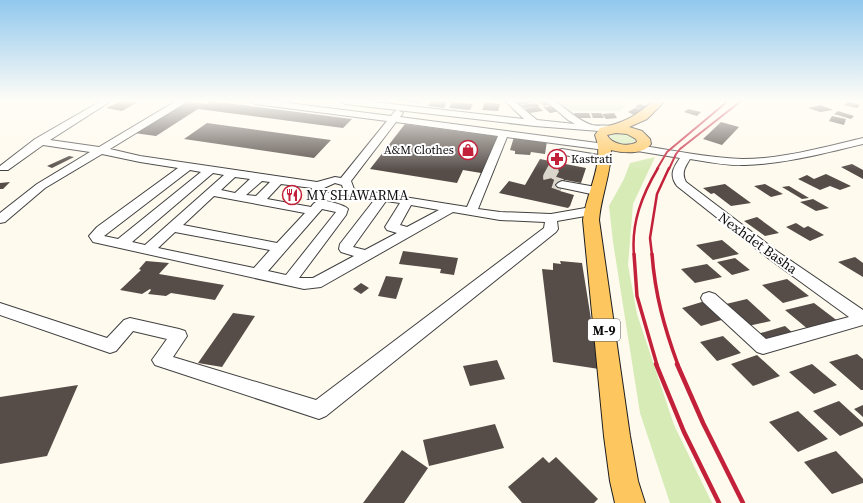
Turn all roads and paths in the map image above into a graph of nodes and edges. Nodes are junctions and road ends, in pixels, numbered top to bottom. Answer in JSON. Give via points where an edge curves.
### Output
{"nodes":[{"id":1,"x":65,"y":124,"type":"edge"},
{"id":2,"x":143,"y":124,"type":"edge"},
{"id":3,"x":377,"y":124,"type":"edge"},
{"id":4,"x":388,"y":124,"type":"edge"},
{"id":5,"x":441,"y":124,"type":"edge"},
{"id":6,"x":550,"y":124,"type":"edge"},
{"id":7,"x":583,"y":124,"type":"edge"},
{"id":8,"x":623,"y":124,"type":"edge"},
{"id":9,"x":641,"y":124,"type":"edge"},
{"id":10,"x":555,"y":125,"type":"junction"},
{"id":11,"x":591,"y":128,"type":"junction"},
{"id":12,"x":613,"y":129,"type":"junction"},
{"id":13,"x":504,"y":133,"type":"junction"},
{"id":14,"x":39,"y":141,"type":"junction"},
{"id":15,"x":863,"y":141,"type":"edge"},
{"id":16,"x":638,"y":142,"type":"junction"},
{"id":17,"x":603,"y":146,"type":"junction"},
{"id":18,"x":565,"y":147,"type":"junction"},
{"id":19,"x":100,"y":150,"type":"junction"},
{"id":20,"x":682,"y":154,"type":"junction"},
{"id":21,"x":557,"y":162,"type":"tunnel mouth"},
{"id":22,"x":188,"y":166,"type":"junction"},
{"id":23,"x":4,"y":168,"type":"dead end"},
{"id":24,"x":211,"y":169,"type":"junction"},
{"id":25,"x":233,"y":173,"type":"junction"},
{"id":26,"x":260,"y":176,"type":"junction"},
{"id":27,"x":279,"y":179,"type":"junction"},
{"id":28,"x":342,"y":184,"type":"junction"},
{"id":29,"x":562,"y":185,"type":"tunnel mouth"},
{"id":30,"x":212,"y":192,"type":"junction"},
{"id":31,"x":596,"y":194,"type":"junction"},
{"id":32,"x":237,"y":197,"type":"junction"},
{"id":33,"x":383,"y":197,"type":"junction"},
{"id":34,"x":320,"y":199,"type":"junction"},
{"id":35,"x":258,"y":201,"type":"junction"},
{"id":36,"x":407,"y":201,"type":"junction"},
{"id":37,"x":451,"y":208,"type":"junction"},
{"id":38,"x":471,"y":211,"type":"junction"},
{"id":39,"x":552,"y":218,"type":"junction"},
{"id":40,"x":0,"y":219,"type":"edge"},
{"id":41,"x":172,"y":227,"type":"junction"},
{"id":42,"x":409,"y":232,"type":"junction"},
{"id":43,"x":121,"y":244,"type":"junction"},
{"id":44,"x":280,"y":248,"type":"junction"},
{"id":45,"x":146,"y":250,"type":"junction"},
{"id":46,"x":368,"y":255,"type":"junction"},
{"id":47,"x":257,"y":274,"type":"junction"},
{"id":48,"x":289,"y":281,"type":"junction"},
{"id":49,"x":709,"y":298,"type":"dead end"},
{"id":50,"x":0,"y":308,"type":"edge"},
{"id":51,"x":863,"y":318,"type":"edge"},
{"id":52,"x":630,"y":503,"type":"edge"}],
"edges":[{"from":1,"to":14,"type":"street"},
{"from":2,"to":19,"type":"street"},
{"from":3,"to":28,"type":"street"},
{"from":4,"to":28,"type":"street"},
{"from":5,"to":13,"type":"street"},
{"from":6,"to":10,"type":"street"},
{"from":7,"to":11,"type":"street"},
{"from":8,"to":12,"type":"main road"},
{"from":9,"to":16,"type":"main road"},
{"from":10,"to":11,"type":"street"},
{"from":10,"to":17,"type":"street","via":[[582,131]]},
{"from":11,"to":12,"type":"street"},
{"from":12,"to":16,"type":"main road","via":[[628,130]]},
{"from":12,"to":17,"type":"main road","via":[[602,133]]},
{"from":13,"to":18,"type":"street"},
{"from":13,"to":38,"type":"street"},
{"from":14,"to":19,"type":"street"},
{"from":14,"to":23,"type":"street"},
{"from":15,"to":20,"type":"street","via":[[797,156],[760,161],[721,161]]},
{"from":16,"to":17,"type":"main road","via":[[616,147]]},
{"from":16,"to":20,"type":"street"},
{"from":16,"to":31,"type":"main road","via":[[614,160]]},
{"from":17,"to":18,"type":"street"},
{"from":17,"to":31,"type":"main road","number":"M-9"},
{"from":18,"to":21,"type":"street"},
{"from":19,"to":22,"type":"street"},
{"from":19,"to":40,"type":"street","via":[[41,186]]},
{"from":20,"to":51,"type":"street","name":"Nexhdet Basha","via":[[677,177],[681,184],[772,255]]},
{"from":22,"to":24,"type":"street"},
{"from":22,"to":43,"type":"street","via":[[96,236],[98,239]]},
{"from":24,"to":25,"type":"street"},
{"from":24,"to":43,"type":"street"},
{"from":25,"to":26,"type":"street"},
{"from":25,"to":30,"type":"street"},
{"from":26,"to":27,"type":"street"},
{"from":26,"to":32,"type":"street"},
{"from":27,"to":34,"type":"street"},
{"from":27,"to":35,"type":"street"},
{"from":28,"to":33,"type":"street"},
{"from":28,"to":34,"type":"street","via":[[336,197]]},
{"from":28,"to":34,"type":"street","via":[[326,182]]},
{"from":29,"to":31,"type":"street"},
{"from":30,"to":32,"type":"street"},
{"from":30,"to":41,"type":"street"},
{"from":31,"to":39,"type":"street"},
{"from":31,"to":52,"type":"main road","number":"M-9","via":[[617,436]]},
{"from":32,"to":35,"type":"street"},
{"from":33,"to":36,"type":"street"},
{"from":33,"to":46,"type":"street","via":[[347,244],[346,249]]},
{"from":34,"to":35,"type":"street"},
{"from":34,"to":44,"type":"street"},
{"from":34,"to":48,"type":"street","via":[[342,209],[342,212]]},
{"from":36,"to":37,"type":"street"},
{"from":36,"to":42,"type":"street","via":[[392,227]]},
{"from":37,"to":38,"type":"street"},
{"from":37,"to":42,"type":"street"},
{"from":38,"to":39,"type":"street","via":[[500,216]]},
{"from":39,"to":50,"type":"street","via":[[551,229],[319,410],[160,360],[179,336],[130,324],[110,346]]},
{"from":41,"to":44,"type":"street"},
{"from":41,"to":45,"type":"street"},
{"from":42,"to":46,"type":"street"},
{"from":43,"to":45,"type":"street"},
{"from":44,"to":47,"type":"street"},
{"from":45,"to":47,"type":"street"},
{"from":46,"to":48,"type":"street","via":[[316,283]]},
{"from":47,"to":48,"type":"street"},
{"from":49,"to":51,"type":"street","via":[[763,347]]}]}
